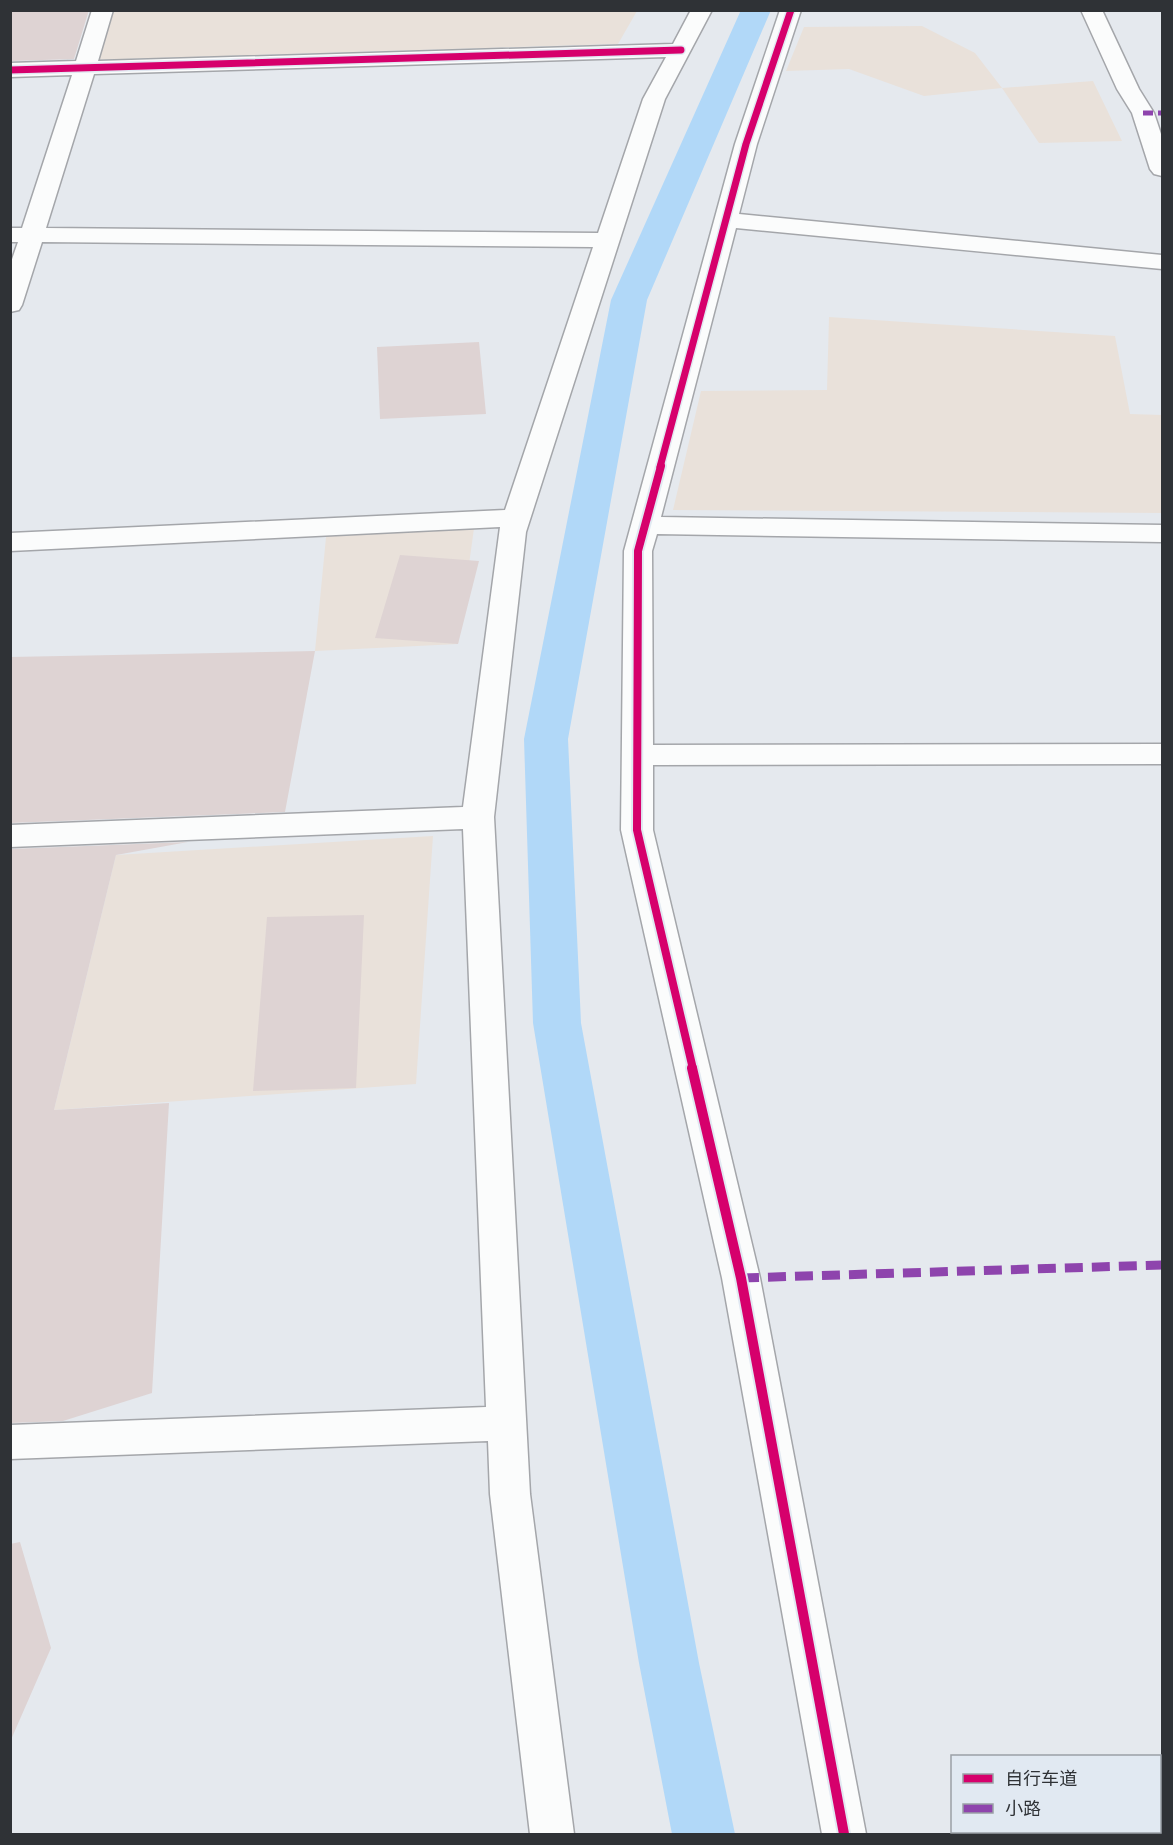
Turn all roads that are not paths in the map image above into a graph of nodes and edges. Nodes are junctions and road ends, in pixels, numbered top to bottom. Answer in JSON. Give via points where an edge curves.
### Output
{"nodes":[{"id":1,"x":103,"y":10,"type":"edge"},
{"id":2,"x":702,"y":10,"type":"edge"},
{"id":3,"x":790,"y":10,"type":"edge"},
{"id":4,"x":1091,"y":10,"type":"edge"},
{"id":5,"x":681,"y":50,"type":"junction"},
{"id":6,"x":85,"y":68,"type":"junction"},
{"id":7,"x":10,"y":70,"type":"edge"},
{"id":8,"x":1162,"y":169,"type":"edge"},
{"id":9,"x":726,"y":220,"type":"junction"},
{"id":10,"x":22,"y":235,"type":"edge"},
{"id":11,"x":607,"y":240,"type":"junction"},
{"id":12,"x":1162,"y":262,"type":"edge"},
{"id":13,"x":10,"y":305,"type":"edge"},
{"id":14,"x":516,"y":518,"type":"junction"},
{"id":15,"x":645,"y":525,"type":"junction"},
{"id":16,"x":1162,"y":534,"type":"edge"},
{"id":17,"x":10,"y":542,"type":"edge"},
{"id":18,"x":1162,"y":754,"type":"edge"},
{"id":19,"x":637,"y":755,"type":"junction"},
{"id":20,"x":478,"y":818,"type":"junction"},
{"id":21,"x":10,"y":836,"type":"edge"},
{"id":22,"x":507,"y":1423,"type":"junction"},
{"id":23,"x":10,"y":1442,"type":"edge"},
{"id":24,"x":552,"y":1834,"type":"edge"},
{"id":25,"x":844,"y":1834,"type":"edge"}],
"edges":[{"from":1,"to":6,"type":"street"},
{"from":2,"to":5,"type":"street"},
{"from":3,"to":9,"type":"street","via":[[746,144]]},
{"from":4,"to":8,"type":"street","via":[[1143,113]]},
{"from":5,"to":6,"type":"street"},
{"from":5,"to":11,"type":"street","via":[[654,99]]},
{"from":6,"to":7,"type":"street"},
{"from":6,"to":10,"type":"street"},
{"from":9,"to":12,"type":"street"},
{"from":9,"to":15,"type":"street"},
{"from":10,"to":11,"type":"street"},
{"from":10,"to":13,"type":"street"},
{"from":11,"to":14,"type":"street"},
{"from":14,"to":17,"type":"street"},
{"from":14,"to":20,"type":"street"},
{"from":15,"to":16,"type":"street"},
{"from":15,"to":19,"type":"street","via":[[638,551]]},
{"from":18,"to":19,"type":"street"},
{"from":19,"to":25,"type":"street","via":[[637,830],[741,1278]]},
{"from":20,"to":21,"type":"street"},
{"from":20,"to":22,"type":"street"},
{"from":22,"to":23,"type":"street"},
{"from":22,"to":24,"type":"street","via":[[510,1494]]}]}
